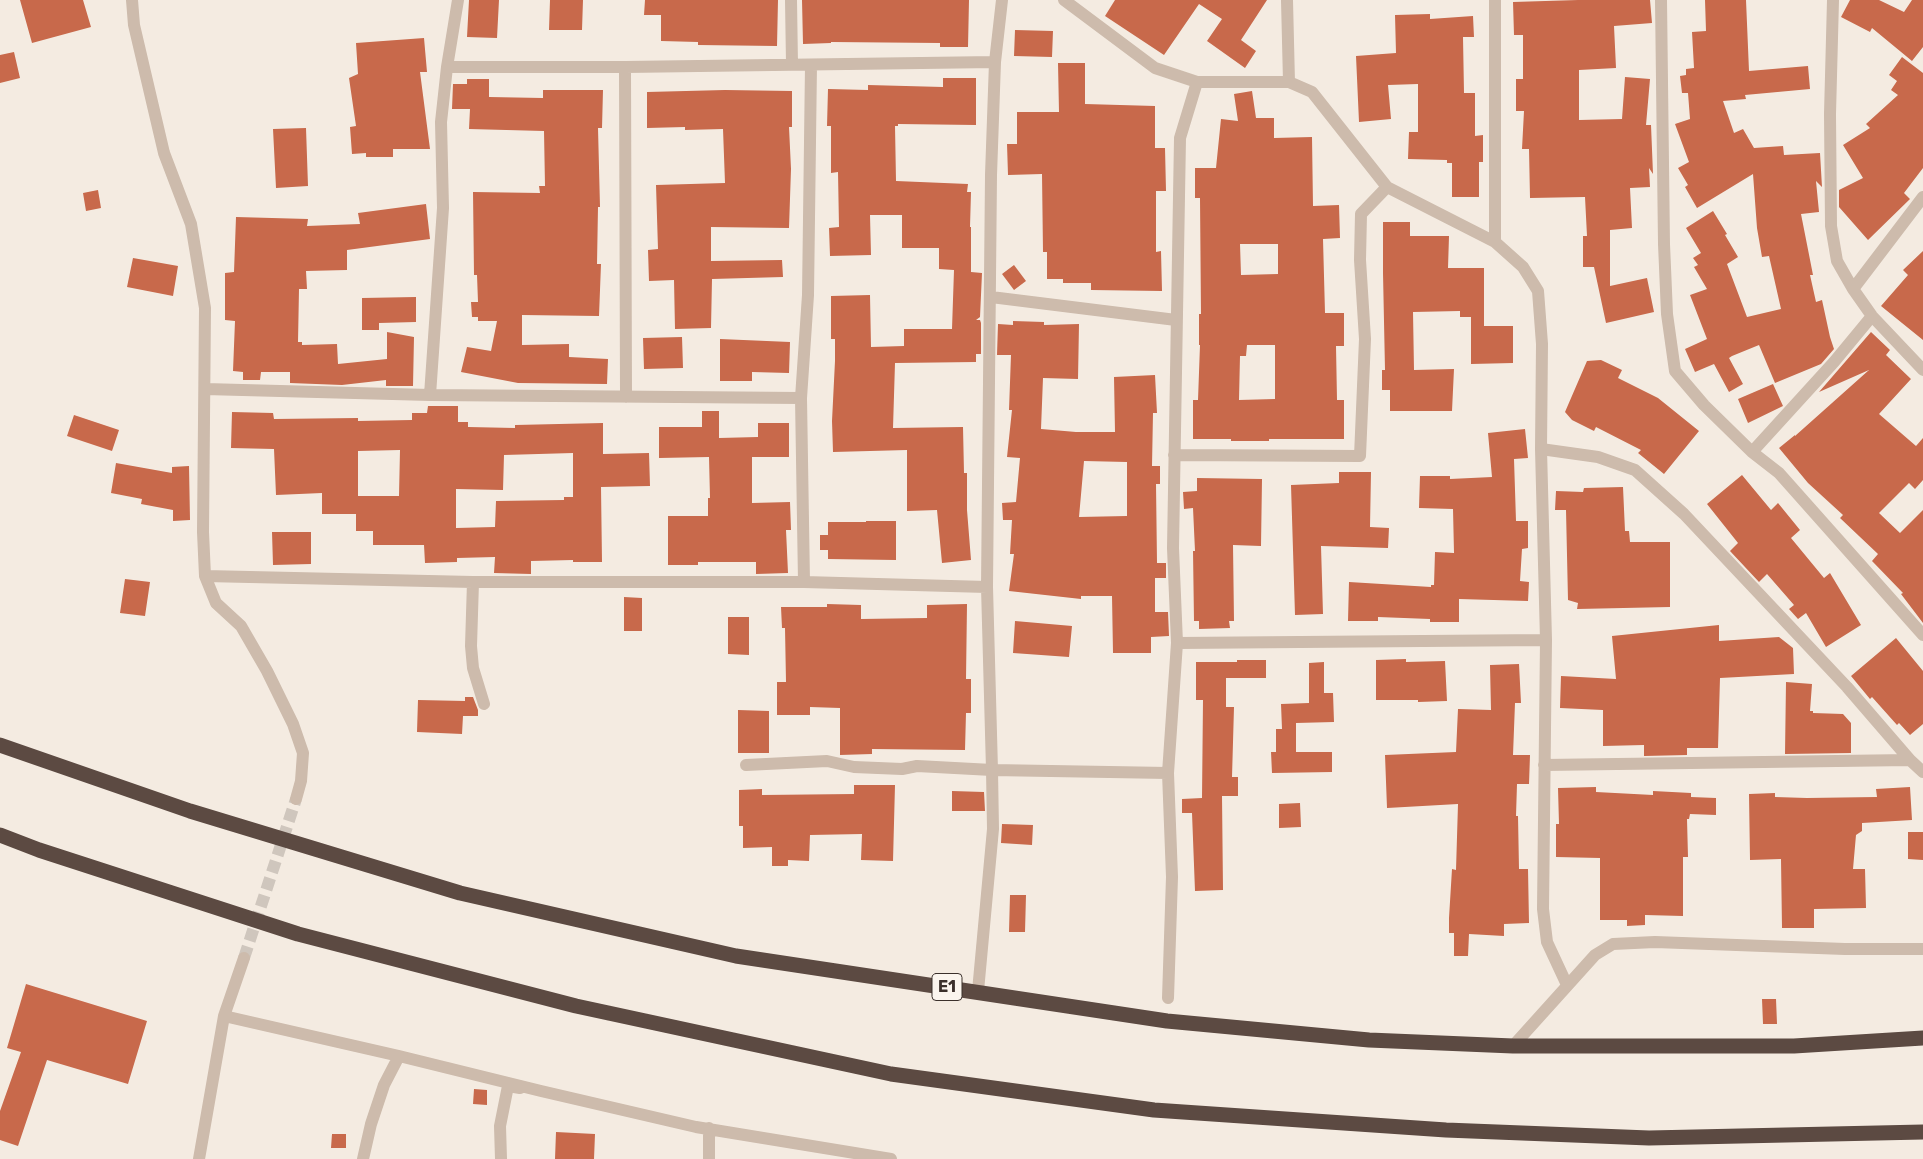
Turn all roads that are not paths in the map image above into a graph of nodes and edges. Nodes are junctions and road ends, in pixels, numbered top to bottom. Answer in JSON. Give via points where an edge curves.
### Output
{"nodes":[{"id":1,"x":132,"y":0,"type":"edge"},
{"id":2,"x":458,"y":0,"type":"edge"},
{"id":3,"x":791,"y":0,"type":"edge"},
{"id":4,"x":1002,"y":0,"type":"edge"},
{"id":5,"x":1064,"y":0,"type":"edge"},
{"id":6,"x":1287,"y":0,"type":"edge"},
{"id":7,"x":1495,"y":0,"type":"edge"},
{"id":8,"x":1661,"y":0,"type":"edge"},
{"id":9,"x":1833,"y":0,"type":"edge"},
{"id":10,"x":995,"y":62,"type":"junction"},
{"id":11,"x":792,"y":64,"type":"junction"},
{"id":12,"x":811,"y":64,"type":"junction"},
{"id":13,"x":447,"y":67,"type":"junction"},
{"id":14,"x":625,"y":67,"type":"junction"},
{"id":15,"x":1197,"y":82,"type":"junction"},
{"id":16,"x":1289,"y":82,"type":"junction"},
{"id":17,"x":1387,"y":187,"type":"junction"},
{"id":18,"x":1923,"y":197,"type":"edge"},
{"id":19,"x":1495,"y":242,"type":"junction"},
{"id":20,"x":1853,"y":288,"type":"junction"},
{"id":21,"x":991,"y":297,"type":"junction"},
{"id":22,"x":1872,"y":316,"type":"junction"},
{"id":23,"x":1176,"y":320,"type":"junction"},
{"id":24,"x":1923,"y":370,"type":"edge"},
{"id":25,"x":205,"y":389,"type":"junction"},
{"id":26,"x":430,"y":396,"type":"junction"},
{"id":27,"x":626,"y":397,"type":"junction"},
{"id":28,"x":801,"y":398,"type":"junction"},
{"id":29,"x":1541,"y":449,"type":"junction"},
{"id":30,"x":1752,"y":452,"type":"junction"},
{"id":31,"x":1174,"y":455,"type":"junction"},
{"id":32,"x":205,"y":576,"type":"junction"},
{"id":33,"x":473,"y":582,"type":"junction"},
{"id":34,"x":804,"y":582,"type":"junction"},
{"id":35,"x":987,"y":587,"type":"junction"},
{"id":36,"x":1923,"y":634,"type":"edge"},
{"id":37,"x":1546,"y":640,"type":"junction"},
{"id":38,"x":1177,"y":643,"type":"junction"},
{"id":39,"x":484,"y":704,"type":"dead end"},
{"id":40,"x":0,"y":745,"type":"edge"},
{"id":41,"x":1910,"y":760,"type":"junction"},
{"id":42,"x":746,"y":765,"type":"dead end"},
{"id":43,"x":1544,"y":765,"type":"junction"},
{"id":44,"x":992,"y":770,"type":"junction"},
{"id":45,"x":1168,"y":772,"type":"junction"},
{"id":46,"x":1923,"y":772,"type":"edge"},
{"id":47,"x":296,"y":800,"type":"tunnel mouth"},
{"id":48,"x":0,"y":835,"type":"edge"},
{"id":49,"x":1923,"y":948,"type":"edge"},
{"id":50,"x":244,"y":958,"type":"tunnel mouth"},
{"id":51,"x":1567,"y":986,"type":"junction"},
{"id":52,"x":978,"y":991,"type":"junction"},
{"id":53,"x":1168,"y":998,"type":"dead end"},
{"id":54,"x":224,"y":1016,"type":"junction"},
{"id":55,"x":1923,"y":1038,"type":"edge"},
{"id":56,"x":1513,"y":1046,"type":"junction"},
{"id":57,"x":399,"y":1056,"type":"junction"},
{"id":58,"x":541,"y":1091,"type":"junction"},
{"id":59,"x":709,"y":1128,"type":"junction"},
{"id":60,"x":1923,"y":1132,"type":"edge"},
{"id":61,"x":199,"y":1159,"type":"edge"},
{"id":62,"x":363,"y":1159,"type":"edge"},
{"id":63,"x":501,"y":1159,"type":"edge"},
{"id":64,"x":709,"y":1159,"type":"edge"},
{"id":65,"x":891,"y":1159,"type":"edge"}],
"edges":[{"from":1,"to":25,"type":"street","via":[[134,25],[164,153],[191,224],[205,308]]},
{"from":2,"to":13,"type":"street"},
{"from":3,"to":11,"type":"street"},
{"from":4,"to":10,"type":"street"},
{"from":5,"to":15,"type":"street","via":[[1155,68]]},
{"from":6,"to":16,"type":"street"},
{"from":7,"to":19,"type":"street"},
{"from":8,"to":30,"type":"street","via":[[1667,314],[1675,371]]},
{"from":9,"to":20,"type":"street","via":[[1831,226],[1837,260]]},
{"from":10,"to":12,"type":"street"},
{"from":10,"to":21,"type":"street"},
{"from":11,"to":12,"type":"street"},
{"from":11,"to":14,"type":"street"},
{"from":12,"to":28,"type":"street","via":[[808,295]]},
{"from":13,"to":14,"type":"street"},
{"from":13,"to":26,"type":"street","via":[[441,122],[443,208]]},
{"from":14,"to":27,"type":"street"},
{"from":15,"to":16,"type":"street"},
{"from":15,"to":23,"type":"street","via":[[1180,138]]},
{"from":16,"to":17,"type":"street","via":[[1312,92]]},
{"from":17,"to":19,"type":"street"},
{"from":17,"to":31,"type":"street","via":[[1361,214],[1365,338],[1360,456]]},
{"from":18,"to":20,"type":"street"},
{"from":19,"to":29,"type":"street","via":[[1523,267],[1538,291],[1542,344]]},
{"from":20,"to":22,"type":"street"},
{"from":21,"to":23,"type":"street"},
{"from":21,"to":35,"type":"street"},
{"from":22,"to":24,"type":"street"},
{"from":22,"to":30,"type":"street"},
{"from":23,"to":31,"type":"street"},
{"from":25,"to":26,"type":"street"},
{"from":25,"to":32,"type":"street"},
{"from":26,"to":27,"type":"street"},
{"from":27,"to":28,"type":"street"},
{"from":28,"to":34,"type":"street"},
{"from":29,"to":37,"type":"street"},
{"from":29,"to":41,"type":"street","via":[[1598,457],[1635,470],[1684,514],[1848,687]]},
{"from":30,"to":36,"type":"street","via":[[1780,473]]},
{"from":31,"to":38,"type":"street"},
{"from":32,"to":33,"type":"street"},
{"from":32,"to":47,"type":"street","via":[[216,602],[241,626],[293,724],[303,753]]},
{"from":33,"to":34,"type":"street"},
{"from":33,"to":39,"type":"street","via":[[473,668]]},
{"from":34,"to":35,"type":"street"},
{"from":35,"to":44,"type":"street"},
{"from":37,"to":38,"type":"street"},
{"from":37,"to":43,"type":"street"},
{"from":38,"to":45,"type":"street"},
{"from":40,"to":52,"type":"highway","number":"E1","via":[[190,811],[460,894],[736,956]]},
{"from":41,"to":43,"type":"street"},
{"from":41,"to":46,"type":"street"},
{"from":42,"to":44,"type":"street","via":[[827,761],[854,767]]},
{"from":43,"to":51,"type":"street","via":[[1543,909],[1547,942]]},
{"from":44,"to":45,"type":"street"},
{"from":44,"to":52,"type":"street","via":[[993,829]]},
{"from":45,"to":53,"type":"street","via":[[1172,877]]},
{"from":48,"to":60,"type":"highway","via":[[298,934],[576,1006],[891,1074],[1154,1110],[1446,1130],[1649,1138]]},
{"from":49,"to":51,"type":"street","via":[[1845,949],[1655,942],[1612,944],[1595,955]]},
{"from":50,"to":54,"type":"street"},
{"from":51,"to":56,"type":"street"},
{"from":52,"to":56,"type":"highway","number":"E1","via":[[1177,1022],[1369,1040]]},
{"from":54,"to":57,"type":"street"},
{"from":54,"to":61,"type":"street"},
{"from":55,"to":56,"type":"highway","number":"E1","via":[[1794,1046]]},
{"from":57,"to":58,"type":"street"},
{"from":57,"to":62,"type":"street","via":[[384,1084]]},
{"from":58,"to":59,"type":"street"},
{"from":58,"to":63,"type":"street","via":[[508,1086],[500,1126]]},
{"from":59,"to":64,"type":"street"},
{"from":59,"to":65,"type":"street"}]}
